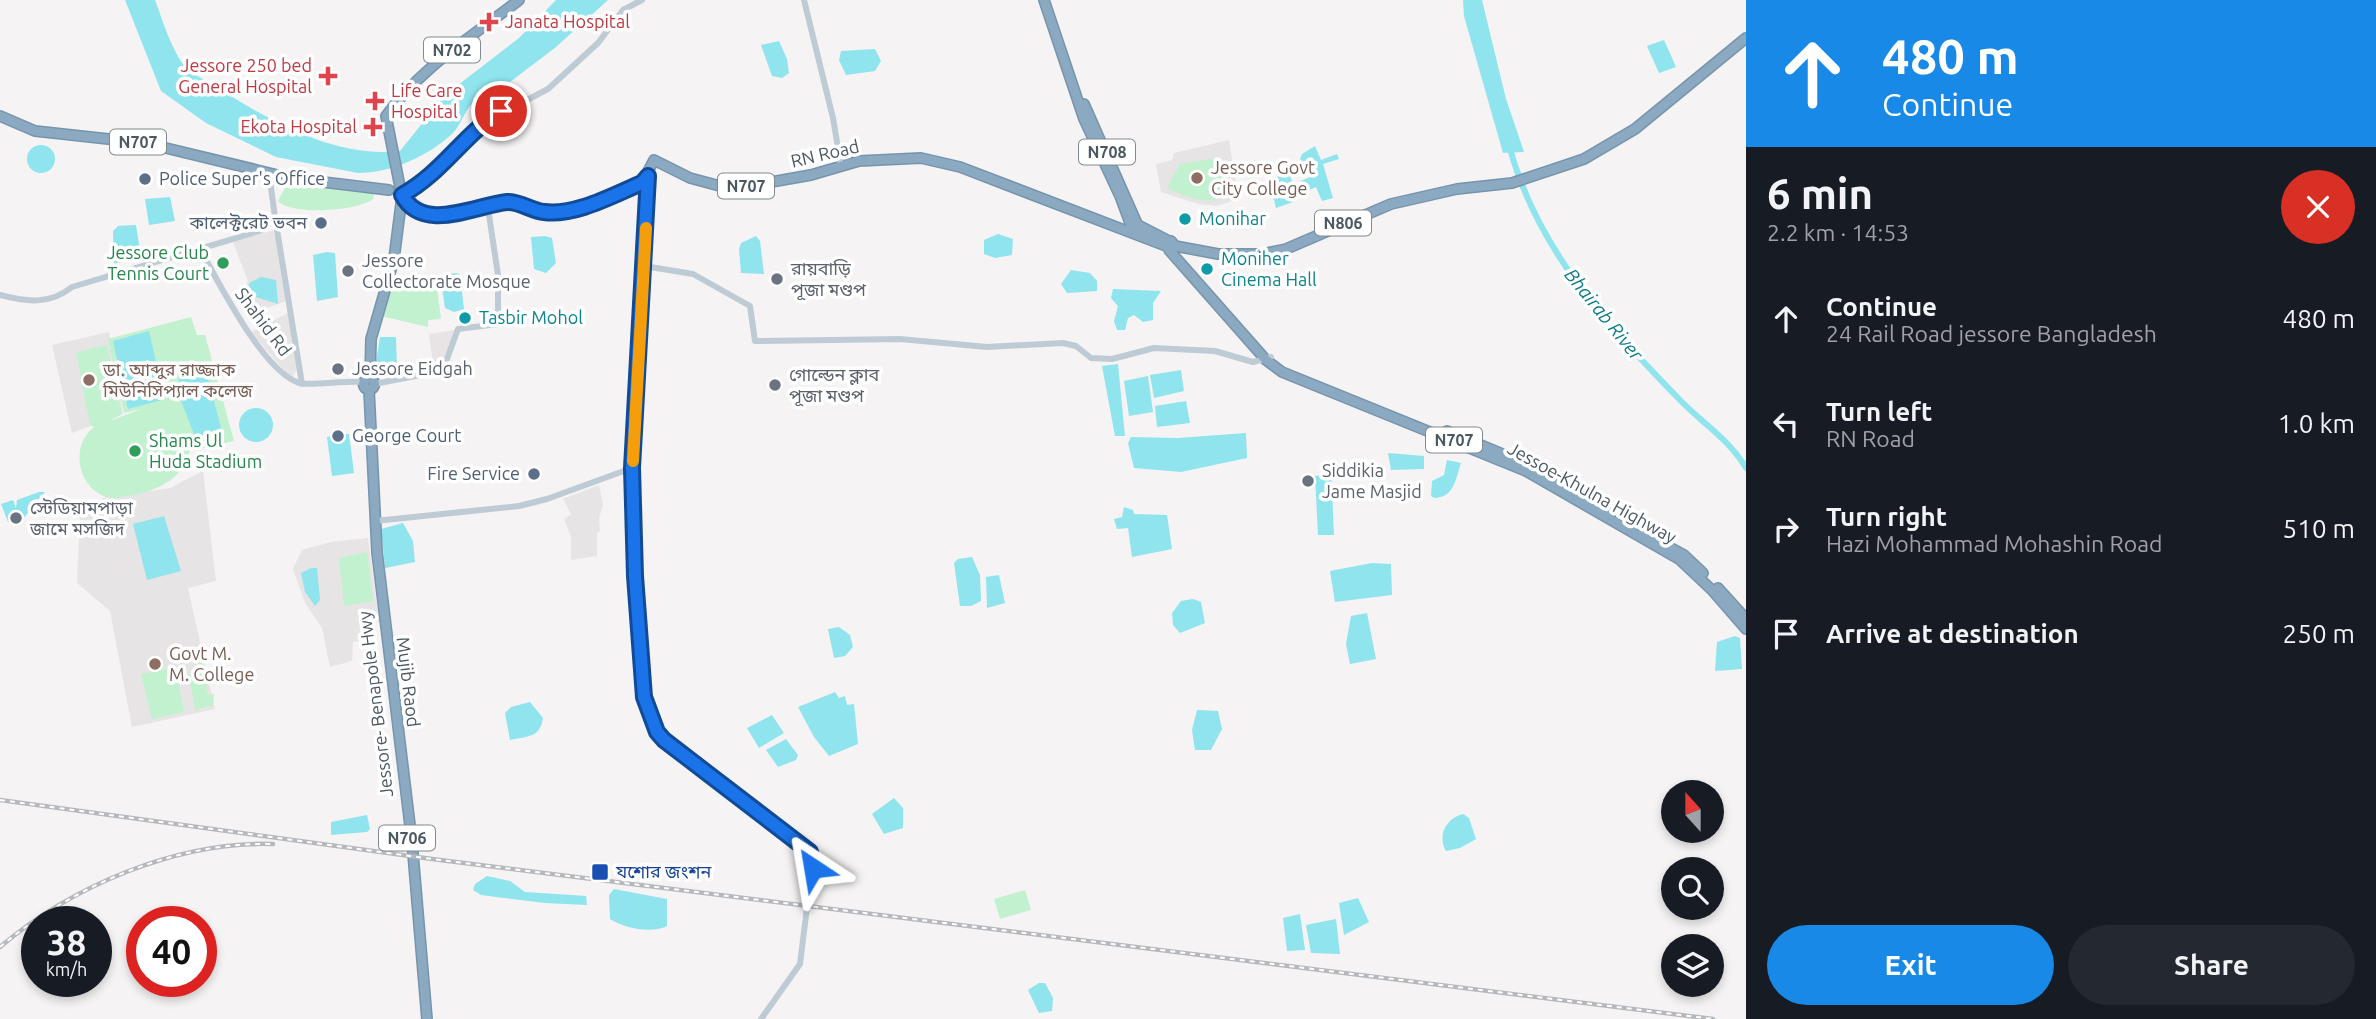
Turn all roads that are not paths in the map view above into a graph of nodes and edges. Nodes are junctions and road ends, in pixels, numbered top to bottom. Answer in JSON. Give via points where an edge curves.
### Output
{"nodes":[{"id":1,"x":519,"y":0,"type":"edge"},
{"id":2,"x":642,"y":0,"type":"edge"},
{"id":3,"x":804,"y":0,"type":"edge"},
{"id":4,"x":1044,"y":0,"type":"edge"},
{"id":5,"x":1746,"y":38,"type":"edge"},
{"id":6,"x":0,"y":116,"type":"edge"},
{"id":7,"x":841,"y":166,"type":"junction"},
{"id":8,"x":272,"y":174,"type":"junction"},
{"id":9,"x":648,"y":176,"type":"junction"},
{"id":10,"x":401,"y":194,"type":"junction"},
{"id":11,"x":488,"y":208,"type":"junction"},
{"id":12,"x":275,"y":217,"type":"junction"},
{"id":13,"x":1136,"y":229,"type":"junction"},
{"id":14,"x":1171,"y":247,"type":"junction"},
{"id":15,"x":201,"y":251,"type":"junction"},
{"id":16,"x":644,"y":266,"type":"junction"},
{"id":17,"x":0,"y":295,"type":"edge"},
{"id":18,"x":1269,"y":358,"type":"junction"},
{"id":19,"x":302,"y":384,"type":"junction"},
{"id":20,"x":369,"y":384,"type":"junction"},
{"id":21,"x":632,"y":468,"type":"junction"},
{"id":22,"x":375,"y":522,"type":"junction"},
{"id":23,"x":1746,"y":619,"type":"edge"},
{"id":24,"x":383,"y":623,"type":"joint"},
{"id":25,"x":1746,"y":629,"type":"edge"},
{"id":26,"x":391,"y":695,"type":"junction"},
{"id":27,"x":413,"y":852,"type":"joint"},
{"id":28,"x":425,"y":1019,"type":"edge"},
{"id":29,"x":761,"y":1019,"type":"edge"}],
"edges":[{"from":1,"to":10,"type":"highway","number":"N702","via":[[431,65],[386,116]]},
{"from":2,"to":10,"type":"street","via":[[623,10],[598,43],[548,89],[483,123],[452,158]]},
{"from":3,"to":7,"type":"street"},
{"from":4,"to":13,"type":"highway","number":"N708","via":[[1084,119]]},
{"from":5,"to":14,"type":"highway","number":"N806","via":[[1626,135],[1584,159],[1512,183],[1391,204],[1286,249],[1218,254]]},
{"from":6,"to":8,"type":"highway","number":"N707","via":[[35,131],[145,143]]},
{"from":7,"to":9,"type":"highway","name":"RN Road","number":"N707","via":[[731,188],[690,178],[654,160]]},
{"from":7,"to":13,"type":"highway","name":"RN Road","number":"N707","via":[[901,157],[943,163]]},
{"from":8,"to":10,"type":"highway","number":"N707","via":[[353,182]]},
{"from":8,"to":12,"type":"street"},
{"from":9,"to":11,"type":"highway","name":"RN Road","number":"N707","via":[[642,183],[572,209],[543,212],[511,202]]},
{"from":9,"to":16,"type":"street"},
{"from":10,"to":11,"type":"highway","name":"RN Road","number":"N707","via":[[409,205],[428,215]]},
{"from":10,"to":20,"type":"highway","number":"N706","via":[[394,259],[370,341]]},
{"from":11,"to":20,"type":"street","via":[[498,275],[498,324],[458,329],[447,359],[436,372]]},
{"from":12,"to":15,"type":"street","via":[[263,230]]},
{"from":12,"to":19,"type":"street"},
{"from":13,"to":14,"type":"highway","name":"Jessoe-Khulna Highway","number":"N707"},
{"from":14,"to":18,"type":"highway","name":"Jessoe-Khulna Highway","number":"N707"},
{"from":15,"to":17,"type":"street","via":[[72,287],[51,299]]},
{"from":15,"to":19,"type":"street","name":"Shahid Rd","via":[[225,299],[253,338],[287,376]]},
{"from":16,"to":18,"type":"street","via":[[693,274],[750,306],[755,341],[900,339],[987,347],[1063,343],[1091,358],[1112,359],[1154,348],[1215,351],[1253,362]]},
{"from":16,"to":21,"type":"street"},
{"from":18,"to":23,"type":"highway","name":"Jessoe-Khulna Highway","number":"N707","via":[[1288,370],[1489,448],[1544,475],[1684,555]]},
{"from":18,"to":25,"type":"highway","name":"Jessoe-Khulna Highway","number":"N707","via":[[1282,372],[1526,471],[1679,559]]},
{"from":19,"to":20,"type":"street"},
{"from":20,"to":22,"type":"highway","number":"N706"},
{"from":21,"to":22,"type":"street","via":[[513,507]]},
{"from":21,"to":29,"type":"street","via":[[644,697],[657,732],[810,852],[813,859],[800,964]]},
{"from":22,"to":24,"type":"highway","name":"Jessore- Benapole Hwy","number":"N706"},
{"from":24,"to":26,"type":"highway","name":"Mujib Raod","number":"N706"},
{"from":26,"to":27,"type":"highway","name":"Mujib Raod","number":"N706"},
{"from":26,"to":28,"type":"highway","name":"Jessore- Benapole Hwy","number":"N706"},
{"from":27,"to":28,"type":"highway","name":"Jessore- Benapole Hwy","number":"N706"}]}
